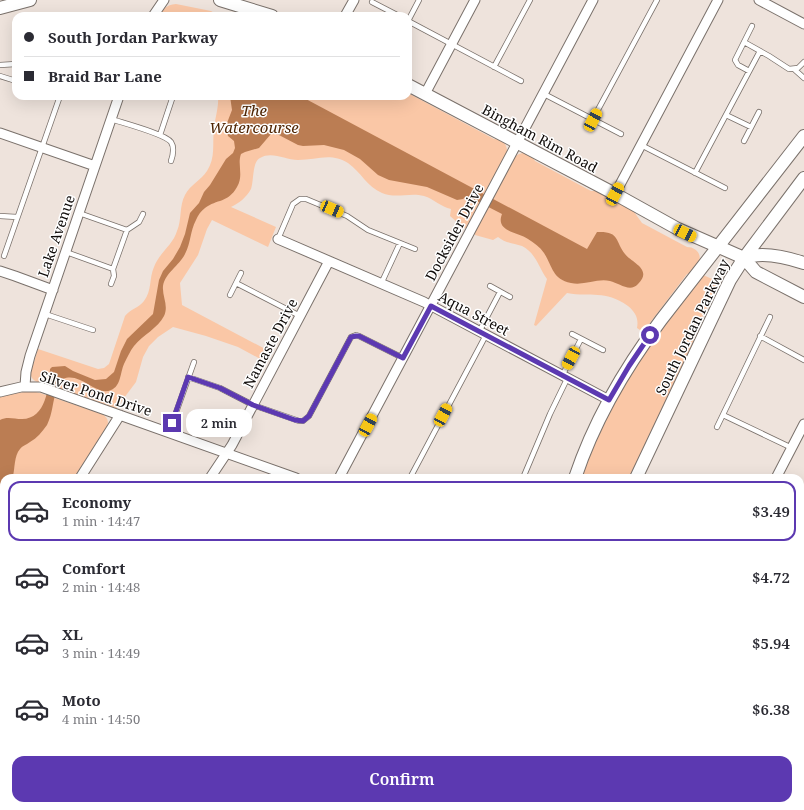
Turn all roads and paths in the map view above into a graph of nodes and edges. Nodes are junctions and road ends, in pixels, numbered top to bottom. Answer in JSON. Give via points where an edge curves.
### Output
{"nodes":[{"id":1,"x":30,"y":0,"type":"edge"},
{"id":2,"x":164,"y":0,"type":"edge"},
{"id":3,"x":220,"y":0,"type":"edge"},
{"id":4,"x":354,"y":0,"type":"edge"},
{"id":5,"x":419,"y":0,"type":"edge"},
{"id":6,"x":475,"y":0,"type":"edge"},
{"id":7,"x":530,"y":0,"type":"edge"},
{"id":8,"x":593,"y":0,"type":"edge"},
{"id":9,"x":656,"y":0,"type":"edge"},
{"id":10,"x":718,"y":0,"type":"edge"},
{"id":11,"x":759,"y":0,"type":"edge"},
{"id":12,"x":372,"y":2,"type":"dead end"},
{"id":13,"x":0,"y":8,"type":"edge"},
{"id":14,"x":156,"y":12,"type":"edge"},
{"id":15,"x":259,"y":12,"type":"edge"},
{"id":16,"x":347,"y":12,"type":"edge"},
{"id":17,"x":391,"y":12,"type":"edge"},
{"id":18,"x":412,"y":13,"type":"edge"},
{"id":19,"x":412,"y":23,"type":"edge"},
{"id":20,"x":804,"y":24,"type":"edge"},
{"id":21,"x":752,"y":26,"type":"dead end"},
{"id":22,"x":744,"y":42,"type":"junction"},
{"id":23,"x":451,"y":44,"type":"junction"},
{"id":24,"x":760,"y":51,"type":"junction"},
{"id":25,"x":804,"y":62,"type":"edge"},
{"id":26,"x":12,"y":64,"type":"edge"},
{"id":27,"x":0,"y":65,"type":"edge"},
{"id":28,"x":494,"y":67,"type":"junction"},
{"id":29,"x":795,"y":70,"type":"junction"},
{"id":30,"x":749,"y":71,"type":"junction"},
{"id":31,"x":0,"y":76,"type":"edge"},
{"id":32,"x":804,"y":78,"type":"edge"},
{"id":33,"x":12,"y":80,"type":"edge"},
{"id":34,"x":521,"y":82,"type":"dead end"},
{"id":35,"x":412,"y":88,"type":"edge"},
{"id":36,"x":424,"y":94,"type":"junction"},
{"id":37,"x":544,"y":94,"type":"junction"},
{"id":38,"x":58,"y":100,"type":"edge"},
{"id":39,"x":118,"y":100,"type":"edge"},
{"id":40,"x":171,"y":100,"type":"edge"},
{"id":41,"x":759,"y":112,"type":"dead end"},
{"id":42,"x":726,"y":115,"type":"junction"},
{"id":43,"x":111,"y":119,"type":"junction"},
{"id":44,"x":593,"y":120,"type":"junction"},
{"id":45,"x":751,"y":127,"type":"junction"},
{"id":46,"x":0,"y":133,"type":"edge"},
{"id":47,"x":621,"y":134,"type":"dead end"},
{"id":48,"x":160,"y":135,"type":"junction"},
{"id":49,"x":804,"y":136,"type":"edge"},
{"id":50,"x":744,"y":141,"type":"dead end"},
{"id":51,"x":518,"y":143,"type":"junction"},
{"id":52,"x":642,"y":145,"type":"junction"},
{"id":53,"x":42,"y":148,"type":"junction"},
{"id":54,"x":171,"y":161,"type":"dead end"},
{"id":55,"x":95,"y":166,"type":"junction"},
{"id":56,"x":695,"y":173,"type":"junction"},
{"id":57,"x":804,"y":178,"type":"edge"},
{"id":58,"x":725,"y":188,"type":"dead end"},
{"id":59,"x":615,"y":194,"type":"junction"},
{"id":60,"x":79,"y":213,"type":"junction"},
{"id":61,"x":143,"y":214,"type":"dead end"},
{"id":62,"x":0,"y":216,"type":"edge"},
{"id":63,"x":17,"y":217,"type":"junction"},
{"id":64,"x":127,"y":230,"type":"junction"},
{"id":65,"x":278,"y":239,"type":"joint"},
{"id":66,"x":400,"y":243,"type":"junction"},
{"id":67,"x":718,"y":247,"type":"junction"},
{"id":68,"x":415,"y":250,"type":"dead end"},
{"id":69,"x":66,"y":252,"type":"junction"},
{"id":70,"x":4,"y":256,"type":"dead end"},
{"id":71,"x":744,"y":258,"type":"junction"},
{"id":72,"x":329,"y":261,"type":"junction"},
{"id":73,"x":804,"y":263,"type":"edge"},
{"id":74,"x":113,"y":269,"type":"junction"},
{"id":75,"x":0,"y":271,"type":"edge"},
{"id":76,"x":241,"y":272,"type":"dead end"},
{"id":77,"x":236,"y":283,"type":"junction"},
{"id":78,"x":111,"y":284,"type":"dead end"},
{"id":79,"x":381,"y":284,"type":"junction"},
{"id":80,"x":490,"y":286,"type":"dead end"},
{"id":81,"x":53,"y":290,"type":"junction"},
{"id":82,"x":500,"y":292,"type":"junction"},
{"id":83,"x":230,"y":295,"type":"dead end"},
{"id":84,"x":510,"y":297,"type":"dead end"},
{"id":85,"x":804,"y":297,"type":"edge"},
{"id":86,"x":431,"y":306,"type":"junction"},
{"id":87,"x":44,"y":314,"type":"junction"},
{"id":88,"x":300,"y":316,"type":"junction"},
{"id":89,"x":770,"y":317,"type":"dead end"},
{"id":90,"x":93,"y":330,"type":"dead end"},
{"id":91,"x":482,"y":333,"type":"junction"},
{"id":92,"x":572,"y":334,"type":"dead end"},
{"id":93,"x":760,"y":336,"type":"junction"},
{"id":94,"x":582,"y":338,"type":"junction"},
{"id":95,"x":603,"y":350,"type":"dead end"},
{"id":96,"x":403,"y":358,"type":"junction"},
{"id":97,"x":804,"y":360,"type":"edge"},
{"id":98,"x":194,"y":362,"type":"dead end"},
{"id":99,"x":188,"y":377,"type":"junction"},
{"id":100,"x":565,"y":377,"type":"junction"},
{"id":101,"x":25,"y":386,"type":"junction"},
{"id":102,"x":0,"y":392,"type":"edge"},
{"id":103,"x":609,"y":400,"type":"junction"},
{"id":104,"x":253,"y":405,"type":"junction"},
{"id":105,"x":120,"y":415,"type":"junction"},
{"id":106,"x":723,"y":415,"type":"junction"},
{"id":107,"x":717,"y":427,"type":"dead end"},
{"id":108,"x":803,"y":429,"type":"edge"},
{"id":109,"x":169,"y":432,"type":"junction"},
{"id":110,"x":792,"y":448,"type":"junction"},
{"id":111,"x":226,"y":453,"type":"junction"},
{"id":112,"x":83,"y":474,"type":"edge"},
{"id":113,"x":213,"y":474,"type":"edge"},
{"id":114,"x":275,"y":474,"type":"edge"},
{"id":115,"x":341,"y":474,"type":"edge"},
{"id":116,"x":412,"y":474,"type":"edge"},
{"id":117,"x":525,"y":474,"type":"edge"},
{"id":118,"x":577,"y":474,"type":"edge"},
{"id":119,"x":638,"y":474,"type":"edge"},
{"id":120,"x":778,"y":474,"type":"edge"}],
"edges":[{"from":1,"to":13,"type":"street"},
{"from":2,"to":14,"type":"street"},
{"from":3,"to":15,"type":"street"},
{"from":4,"to":16,"type":"street"},
{"from":5,"to":18,"type":"lane"},
{"from":6,"to":23,"type":"street"},
{"from":7,"to":28,"type":"lane"},
{"from":8,"to":37,"type":"street","name":"Docksider Drive"},
{"from":9,"to":44,"type":"lane"},
{"from":10,"to":52,"type":"street"},
{"from":11,"to":20,"type":"street"},
{"from":12,"to":17,"type":"lane"},
{"from":19,"to":23,"type":"lane"},
{"from":21,"to":22,"type":"lane"},
{"from":22,"to":24,"type":"lane"},
{"from":22,"to":30,"type":"lane","via":[[735,62]]},
{"from":23,"to":28,"type":"lane"},
{"from":23,"to":36,"type":"street"},
{"from":24,"to":29,"type":"lane","via":[[787,68]]},
{"from":24,"to":30,"type":"lane"},
{"from":25,"to":29,"type":"lane"},
{"from":26,"to":27,"type":"lane"},
{"from":28,"to":34,"type":"lane"},
{"from":29,"to":32,"type":"lane"},
{"from":30,"to":42,"type":"lane"},
{"from":31,"to":33,"type":"lane"},
{"from":35,"to":36,"type":"street","name":"Bingham Rim Road"},
{"from":36,"to":51,"type":"street","name":"Bingham Rim Road"},
{"from":37,"to":44,"type":"lane"},
{"from":37,"to":51,"type":"street","name":"Docksider Drive"},
{"from":38,"to":53,"type":"lane"},
{"from":39,"to":43,"type":"street","name":"Lake Avenue"},
{"from":40,"to":48,"type":"lane"},
{"from":41,"to":45,"type":"lane"},
{"from":42,"to":45,"type":"lane"},
{"from":42,"to":56,"type":"lane"},
{"from":43,"to":48,"type":"lane"},
{"from":43,"to":55,"type":"street","name":"Lake Avenue"},
{"from":44,"to":47,"type":"lane"},
{"from":45,"to":50,"type":"lane"},
{"from":46,"to":53,"type":"street"},
{"from":48,"to":54,"type":"lane","via":[[168,139],[172,145]]},
{"from":49,"to":67,"type":"street","name":"South Jordan Parkway"},
{"from":51,"to":59,"type":"street","name":"Bingham Rim Road"},
{"from":51,"to":86,"type":"street","name":"Docksider Drive"},
{"from":52,"to":56,"type":"lane"},
{"from":52,"to":59,"type":"street"},
{"from":53,"to":55,"type":"street"},
{"from":53,"to":63,"type":"lane"},
{"from":55,"to":60,"type":"street","name":"Lake Avenue"},
{"from":56,"to":58,"type":"lane"},
{"from":57,"to":71,"type":"street","name":"South Jordan Parkway"},
{"from":59,"to":67,"type":"street","name":"Bingham Rim Road","via":[[678,229]]},
{"from":60,"to":64,"type":"lane"},
{"from":60,"to":69,"type":"street","name":"Lake Avenue"},
{"from":61,"to":64,"type":"lane","via":[[139,222]]},
{"from":62,"to":63,"type":"lane"},
{"from":63,"to":70,"type":"lane"},
{"from":64,"to":74,"type":"lane"},
{"from":65,"to":66,"type":"lane","via":[[293,204],[303,198],[343,214],[368,230]]},
{"from":65,"to":72,"type":"street","name":"Aqua Street"},
{"from":66,"to":68,"type":"lane"},
{"from":66,"to":79,"type":"lane"},
{"from":67,"to":71,"type":"street","name":"Bingham Rim Road"},
{"from":67,"to":103,"type":"street","name":"South Jordan Parkway","via":[[650,335]]},
{"from":69,"to":74,"type":"lane"},
{"from":69,"to":81,"type":"street","name":"Lake Avenue"},
{"from":71,"to":73,"type":"street","via":[[765,255]]},
{"from":71,"to":85,"type":"street","name":"Bingham Rim Road","via":[[756,272]]},
{"from":71,"to":119,"type":"street","name":"South Jordan Parkway","via":[[726,288]]},
{"from":72,"to":79,"type":"street","name":"Aqua Street"},
{"from":72,"to":88,"type":"street","name":"Namaste Drive"},
{"from":74,"to":78,"type":"lane"},
{"from":75,"to":81,"type":"street"},
{"from":76,"to":77,"type":"lane"},
{"from":77,"to":83,"type":"lane"},
{"from":77,"to":88,"type":"lane"},
{"from":79,"to":86,"type":"street","name":"Aqua Street"},
{"from":80,"to":82,"type":"lane"},
{"from":81,"to":87,"type":"street","name":"Lake Avenue"},
{"from":82,"to":84,"type":"lane"},
{"from":82,"to":91,"type":"lane"},
{"from":86,"to":91,"type":"street","name":"Aqua Street"},
{"from":86,"to":96,"type":"street","name":"Docksider Drive"},
{"from":87,"to":90,"type":"lane"},
{"from":87,"to":101,"type":"street","name":"Lake Avenue","via":[[27,365]]},
{"from":88,"to":104,"type":"street","name":"Namaste Drive"},
{"from":89,"to":93,"type":"lane"},
{"from":91,"to":100,"type":"street","name":"Aqua Street"},
{"from":91,"to":116,"type":"lane"},
{"from":92,"to":94,"type":"lane"},
{"from":93,"to":97,"type":"lane"},
{"from":93,"to":106,"type":"lane"},
{"from":94,"to":95,"type":"lane"},
{"from":94,"to":100,"type":"lane"},
{"from":96,"to":104,"type":"lane","via":[[359,336],[353,336],[349,339],[306,419],[295,420]]},
{"from":96,"to":115,"type":"street","name":"Docksider Drive"},
{"from":98,"to":99,"type":"lane"},
{"from":99,"to":104,"type":"lane","via":[[220,388]]},
{"from":99,"to":109,"type":"lane"},
{"from":100,"to":103,"type":"street","name":"Aqua Street"},
{"from":100,"to":117,"type":"lane"},
{"from":101,"to":102,"type":"street","name":"Silver Pond Drive"},
{"from":101,"to":105,"type":"street","name":"Silver Pond Drive","via":[[41,387]]},
{"from":103,"to":118,"type":"street","name":"South Jordan Parkway"},
{"from":104,"to":111,"type":"street","name":"Namaste Drive"},
{"from":105,"to":109,"type":"street","name":"Silver Pond Drive"},
{"from":105,"to":112,"type":"street"},
{"from":106,"to":107,"type":"lane"},
{"from":106,"to":110,"type":"lane"},
{"from":108,"to":110,"type":"street"},
{"from":109,"to":111,"type":"street","name":"Silver Pond Drive"},
{"from":110,"to":120,"type":"street"},
{"from":111,"to":113,"type":"street","name":"Namaste Drive"},
{"from":111,"to":114,"type":"street","name":"Silver Pond Drive"}]}
